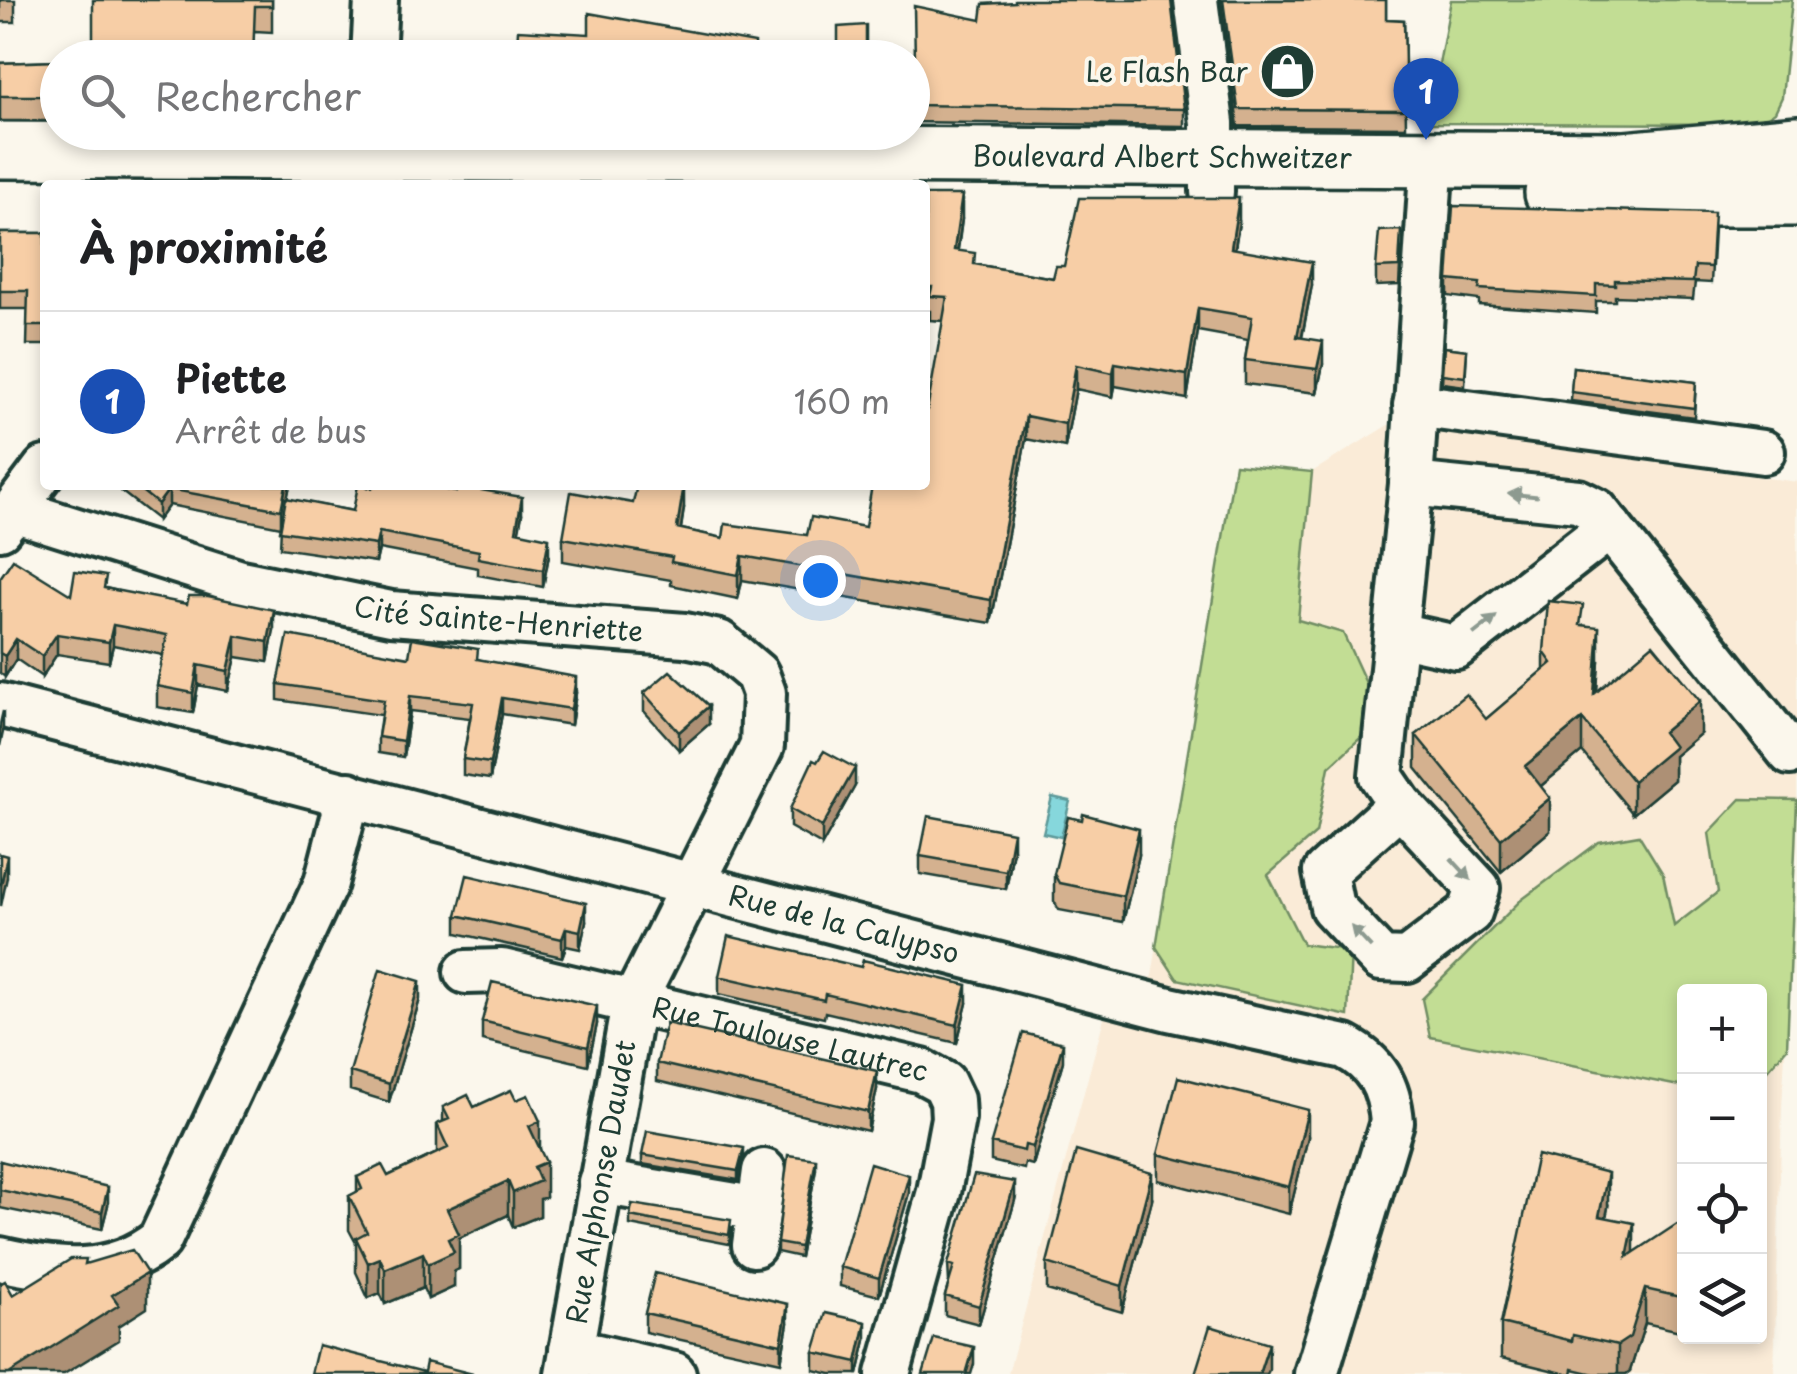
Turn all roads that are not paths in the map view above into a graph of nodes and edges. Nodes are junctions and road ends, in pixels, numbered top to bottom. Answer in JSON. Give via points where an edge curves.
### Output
{"nodes":[{"id":1,"x":376,"y":0,"type":"edge"},
{"id":2,"x":1196,"y":0,"type":"edge"},
{"id":3,"x":373,"y":40,"type":"edge"},
{"id":4,"x":1797,"y":144,"type":"edge"},
{"id":5,"x":0,"y":150,"type":"edge"},
{"id":6,"x":279,"y":150,"type":"edge"},
{"id":7,"x":313,"y":150,"type":"edge"},
{"id":8,"x":367,"y":150,"type":"edge"},
{"id":9,"x":581,"y":150,"type":"edge"},
{"id":10,"x":1797,"y":170,"type":"edge"},
{"id":11,"x":176,"y":172,"type":"edge"},
{"id":12,"x":1212,"y":174,"type":"junction"},
{"id":13,"x":1431,"y":174,"type":"junction"},
{"id":14,"x":59,"y":180,"type":"edge"},
{"id":15,"x":243,"y":180,"type":"edge"},
{"id":16,"x":253,"y":180,"type":"edge"},
{"id":17,"x":255,"y":180,"type":"edge"},
{"id":18,"x":40,"y":181,"type":"edge"},
{"id":19,"x":0,"y":184,"type":"edge"},
{"id":20,"x":930,"y":190,"type":"edge"},
{"id":21,"x":1574,"y":194,"type":"junction"},
{"id":22,"x":1797,"y":198,"type":"edge"},
{"id":23,"x":1414,"y":406,"type":"junction"},
{"id":24,"x":1762,"y":452,"type":"dead end"},
{"id":25,"x":40,"y":475,"type":"edge"},
{"id":26,"x":1410,"y":484,"type":"junction"},
{"id":27,"x":7,"y":519,"type":"edge"},
{"id":28,"x":1610,"y":527,"type":"junction"},
{"id":29,"x":1397,"y":634,"type":"junction"},
{"id":30,"x":0,"y":705,"type":"edge"},
{"id":31,"x":1790,"y":754,"type":"dead end"},
{"id":32,"x":349,"y":794,"type":"junction"},
{"id":33,"x":1400,"y":804,"type":"dead end"},
{"id":34,"x":692,"y":882,"type":"junction"},
{"id":35,"x":466,"y":972,"type":"dead end"},
{"id":36,"x":633,"y":1004,"type":"junction"},
{"id":37,"x":600,"y":1182,"type":"junction"},
{"id":38,"x":759,"y":1208,"type":"dead end"},
{"id":39,"x":0,"y":1260,"type":"edge"},
{"id":40,"x":569,"y":1362,"type":"edge"},
{"id":41,"x":674,"y":1374,"type":"edge"},
{"id":42,"x":888,"y":1374,"type":"edge"},
{"id":43,"x":1316,"y":1374,"type":"edge"}],
"edges":[{"from":1,"to":3,"type":"street"},
{"from":2,"to":12,"type":"street"},
{"from":4,"to":13,"type":"main road","name":"Boulevard Albert Schweitzer"},
{"from":5,"to":11,"type":"main road","name":"Boulevard Albert Schweitzer"},
{"from":6,"to":11,"type":"main road","name":"Boulevard Albert Schweitzer"},
{"from":7,"to":17,"type":"street","via":[[303,168]]},
{"from":8,"to":16,"type":"street","via":[[354,174],[269,173]]},
{"from":9,"to":12,"type":"main road","name":"Boulevard Albert Schweitzer"},
{"from":10,"to":21,"type":"main road"},
{"from":11,"to":14,"type":"main road","name":"Boulevard Albert Schweitzer"},
{"from":11,"to":15,"type":"main road","name":"Boulevard Albert Schweitzer"},
{"from":12,"to":13,"type":"main road","name":"Boulevard Albert Schweitzer"},
{"from":12,"to":20,"type":"main road","name":"Boulevard Albert Schweitzer"},
{"from":13,"to":21,"type":"main road","name":"Boulevard Albert Schweitzer"},
{"from":13,"to":23,"type":"street"},
{"from":18,"to":19,"type":"main road","name":"Boulevard Albert Schweitzer"},
{"from":21,"to":22,"type":"main road","name":"Boulevard Albert Schweitzer"},
{"from":23,"to":24,"type":"street"},
{"from":23,"to":26,"type":"street"},
{"from":25,"to":27,"type":"street"},
{"from":28,"to":26,"type":"street","one_way":true,"via":[[1578,501]]},
{"from":26,"to":29,"type":"street"},
{"from":27,"to":34,"type":"street","name":"Cité Sainte-Henriette","via":[[241,582],[390,612],[719,642],[756,674],[766,716],[762,746]]},
{"from":29,"to":28,"type":"street","one_way":true,"via":[[1456,647]]},
{"from":28,"to":31,"type":"street"},
{"from":29,"to":33,"type":"street","via":[[1382,776]]},
{"from":30,"to":32,"type":"street","name":"Rue de la Calypso"},
{"from":32,"to":34,"type":"street","name":"Rue de la Calypso"},
{"from":32,"to":39,"type":"street","via":[[326,883],[160,1240],[116,1266],[82,1270]]},
{"from":34,"to":36,"type":"street","name":"Rue Alphonse Daudet"},
{"from":34,"to":43,"type":"street","name":"Rue de la Calypso","via":[[1367,1058],[1390,1096],[1392,1122]]},
{"from":35,"to":36,"type":"street","via":[[502,971]]},
{"from":36,"to":37,"type":"street","name":"Rue Alphonse Daudet"},
{"from":36,"to":42,"type":"street","name":"Rue Toulouse Lautrec","via":[[922,1071],[944,1083],[953,1118],[940,1192]]},
{"from":37,"to":38,"type":"street"},
{"from":37,"to":40,"type":"street","name":"Rue Alphonse Daudet"},
{"from":40,"to":41,"type":"street"}]}
